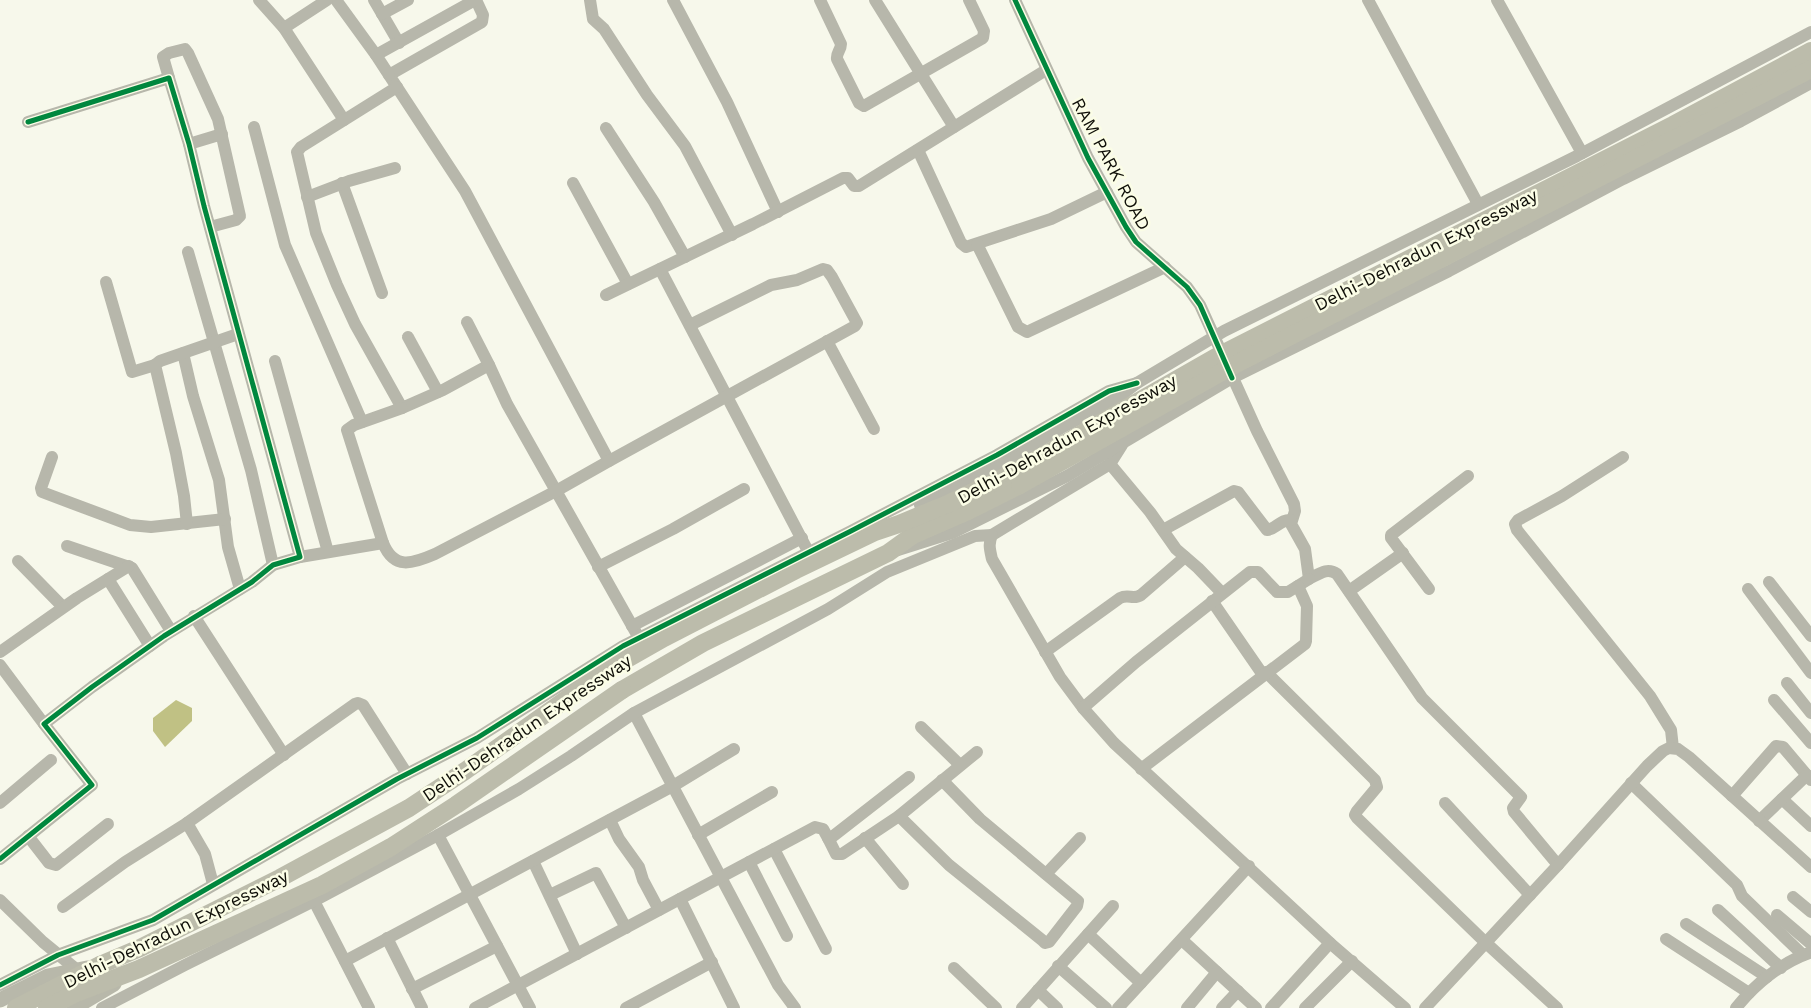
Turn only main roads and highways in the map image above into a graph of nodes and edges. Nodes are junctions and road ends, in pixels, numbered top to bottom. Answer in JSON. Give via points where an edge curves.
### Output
{"nodes":[{"id":1,"x":1811,"y":51,"type":"edge"},
{"id":2,"x":1811,"y":69,"type":"edge"},
{"id":3,"x":1016,"y":479,"type":"junction"},
{"id":4,"x":100,"y":965,"type":"junction"},
{"id":5,"x":139,"y":969,"type":"junction"},
{"id":6,"x":0,"y":1000,"type":"edge"},
{"id":7,"x":16,"y":1008,"type":"edge"},
{"id":8,"x":47,"y":1008,"type":"edge"},
{"id":9,"x":74,"y":1008,"type":"edge"}],
"edges":[{"from":1,"to":3,"type":"highway","name":"Delhi-Dehradun Expressway","bridge":true,"via":[[1673,125],[1216,356]]},
{"from":2,"to":3,"type":"highway","name":"Delhi-Dehradun Expressway","bridge":true},
{"from":3,"to":4,"type":"highway","name":"Delhi-Dehradun Expressway","via":[[875,532],[672,634],[606,671],[409,808],[280,878]]},
{"from":3,"to":5,"type":"highway","name":"Delhi-Dehradun Expressway","bridge":true,"via":[[968,511],[913,535],[888,553],[703,643],[622,690],[391,847],[322,885]]},
{"from":4,"to":6,"type":"main road","bridge":true,"via":[[48,976]]},
{"from":4,"to":7,"type":"highway","name":"Delhi-Dehradun Expressway","bridge":true},
{"from":5,"to":8,"type":"highway","name":"Delhi-Dehradun Expressway","bridge":true},
{"from":5,"to":9,"type":"main road","bridge":true}]}
